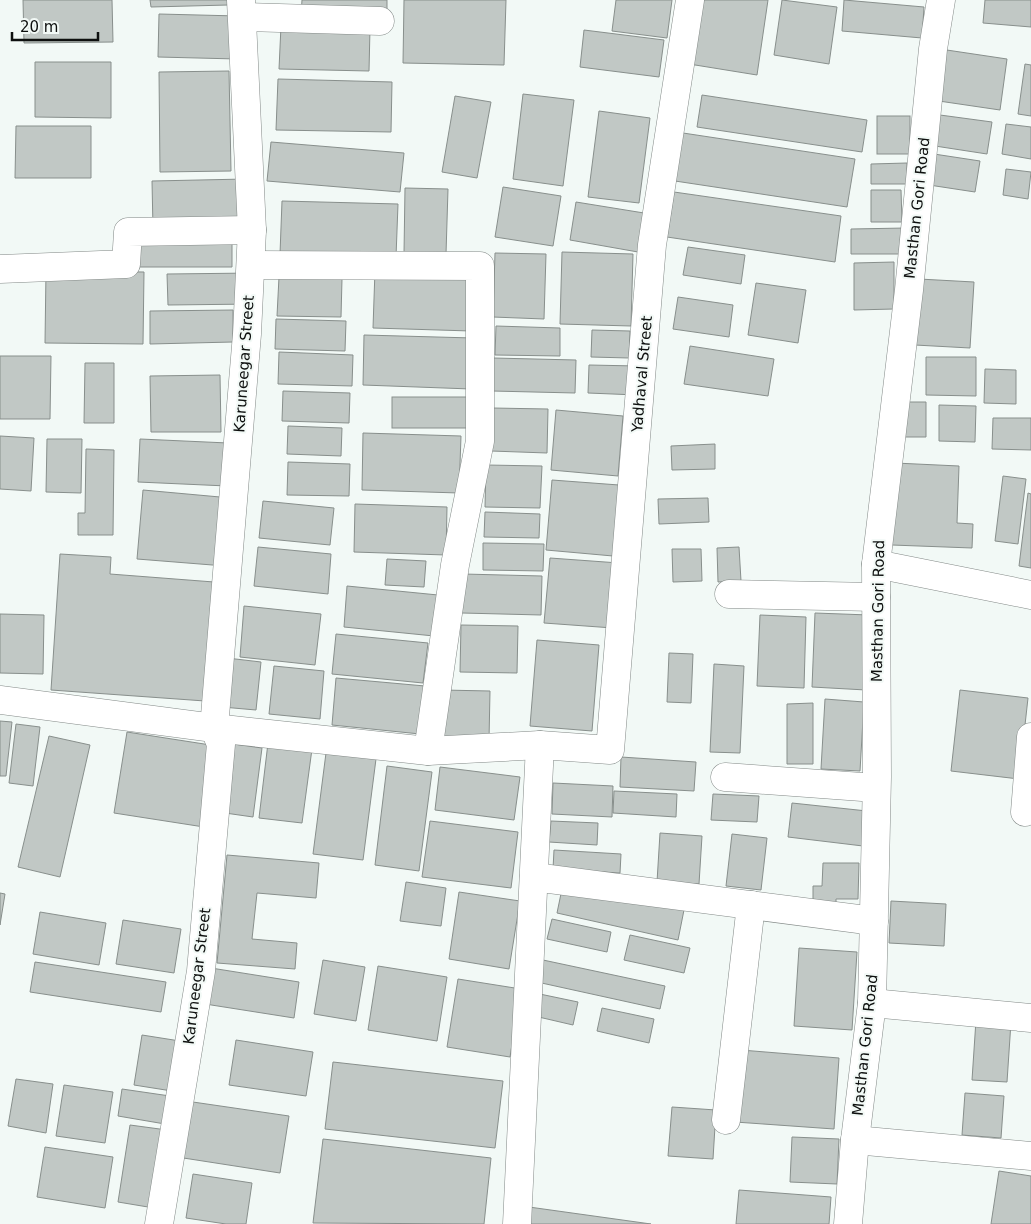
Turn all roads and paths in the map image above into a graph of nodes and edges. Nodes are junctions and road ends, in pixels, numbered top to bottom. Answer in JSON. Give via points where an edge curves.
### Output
{"nodes":[{"id":1,"x":690,"y":0,"type":"edge"},
{"id":2,"x":941,"y":0,"type":"edge"},
{"id":3,"x":242,"y":9,"type":"edge"},
{"id":4,"x":380,"y":21,"type":"dead end"},
{"id":5,"x":252,"y":230,"type":"junction"},
{"id":6,"x":251,"y":265,"type":"junction"},
{"id":7,"x":0,"y":269,"type":"edge"},
{"id":8,"x":876,"y":564,"type":"junction"},
{"id":9,"x":730,"y":594,"type":"dead end"},
{"id":10,"x":1031,"y":595,"type":"edge"},
{"id":11,"x":876,"y":597,"type":"junction"},
{"id":12,"x":0,"y":700,"type":"edge"},
{"id":13,"x":214,"y":728,"type":"junction"},
{"id":14,"x":1031,"y":737,"type":"edge"},
{"id":15,"x":540,"y":745,"type":"junction"},
{"id":16,"x":428,"y":751,"type":"junction"},
{"id":17,"x":725,"y":777,"type":"dead end"},
{"id":18,"x":876,"y":788,"type":"junction"},
{"id":19,"x":1025,"y":812,"type":"dead end"},
{"id":20,"x":534,"y":878,"type":"junction"},
{"id":21,"x":751,"y":905,"type":"junction"},
{"id":22,"x":874,"y":921,"type":"junction"},
{"id":23,"x":872,"y":1003,"type":"junction"},
{"id":24,"x":1031,"y":1018,"type":"edge"},
{"id":25,"x":726,"y":1120,"type":"dead end"},
{"id":26,"x":855,"y":1140,"type":"junction"},
{"id":27,"x":1031,"y":1156,"type":"edge"},
{"id":28,"x":159,"y":1224,"type":"edge"},
{"id":29,"x":518,"y":1224,"type":"edge"},
{"id":30,"x":848,"y":1224,"type":"edge"}],
"edges":[{"from":1,"to":15,"type":"street","name":"Yadhaval Street","via":[[652,244],[610,750]]},
{"from":2,"to":8,"type":"street","name":"Masthan Gori Road"},
{"from":3,"to":4,"type":"street"},
{"from":3,"to":5,"type":"street","name":"Karuneegar Street"},
{"from":5,"to":6,"type":"street","name":"Karuneegar Street"},
{"from":5,"to":7,"type":"street","via":[[128,232],[126,264]]},
{"from":6,"to":13,"type":"street","name":"Karuneegar Street"},
{"from":6,"to":16,"type":"street","via":[[480,266],[480,441],[455,565]]},
{"from":8,"to":10,"type":"street"},
{"from":8,"to":11,"type":"street","name":"Masthan Gori Road"},
{"from":9,"to":11,"type":"street"},
{"from":11,"to":18,"type":"street","name":"Masthan Gori Road"},
{"from":12,"to":13,"type":"street"},
{"from":13,"to":16,"type":"street"},
{"from":13,"to":28,"type":"street","name":"Karuneegar Street","via":[[220,744],[201,971]]},
{"from":14,"to":19,"type":"street"},
{"from":15,"to":16,"type":"street"},
{"from":15,"to":20,"type":"street"},
{"from":17,"to":18,"type":"street"},
{"from":18,"to":22,"type":"street","name":"Masthan Gori Road"},
{"from":20,"to":21,"type":"street"},
{"from":20,"to":29,"type":"street"},
{"from":21,"to":22,"type":"street"},
{"from":21,"to":25,"type":"street"},
{"from":22,"to":23,"type":"street","name":"Masthan Gori Road"},
{"from":23,"to":24,"type":"street"},
{"from":23,"to":26,"type":"street","name":"Masthan Gori Road"},
{"from":26,"to":27,"type":"street"},
{"from":26,"to":30,"type":"street","name":"Masthan Gori Road"}]}
